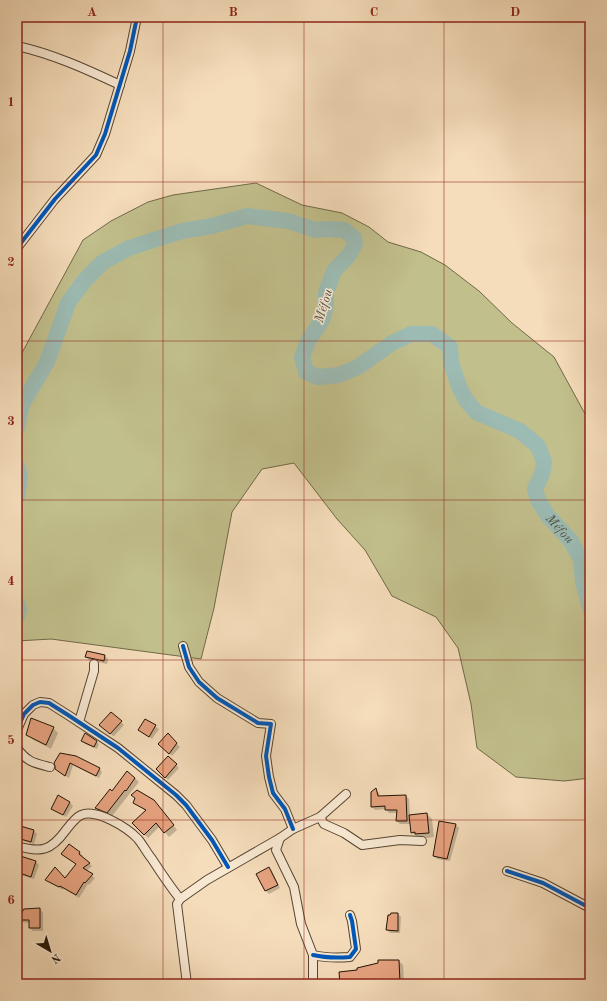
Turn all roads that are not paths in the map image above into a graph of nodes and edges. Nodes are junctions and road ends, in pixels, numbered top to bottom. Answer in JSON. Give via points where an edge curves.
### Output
{"nodes":[{"id":1,"x":137,"y":17,"type":"edge"},
{"id":2,"x":17,"y":46,"type":"edge"},
{"id":3,"x":120,"y":85,"type":"junction"},
{"id":4,"x":17,"y":248,"type":"edge"},
{"id":5,"x":183,"y":646,"type":"dead end"},
{"id":6,"x":94,"y":664,"type":"dead end"},
{"id":7,"x":79,"y":722,"type":"junction"},
{"id":8,"x":17,"y":730,"type":"edge"},
{"id":9,"x":17,"y":748,"type":"edge"},
{"id":10,"x":50,"y":767,"type":"dead end"},
{"id":11,"x":346,"y":794,"type":"dead end"},
{"id":12,"x":320,"y":817,"type":"junction"},
{"id":13,"x":293,"y":829,"type":"junction"},
{"id":14,"x":280,"y":838,"type":"junction"},
{"id":15,"x":422,"y":841,"type":"dead end"},
{"id":16,"x":17,"y":846,"type":"edge"},
{"id":17,"x":228,"y":868,"type":"junction"},
{"id":18,"x":507,"y":870,"type":"dead end"},
{"id":19,"x":180,"y":899,"type":"junction"},
{"id":20,"x":590,"y":908,"type":"edge"},
{"id":21,"x":350,"y":915,"type":"dead end"},
{"id":22,"x":313,"y":955,"type":"junction"},
{"id":23,"x":188,"y":984,"type":"edge"},
{"id":24,"x":313,"y":984,"type":"edge"}],
"edges":[{"from":1,"to":3,"type":"street"},
{"from":2,"to":3,"type":"street","via":[[41,51]]},
{"from":3,"to":4,"type":"street","via":[[96,155],[55,200]]},
{"from":5,"to":13,"type":"street","via":[[189,667],[199,682],[217,698],[258,723],[271,724],[266,756],[269,778]]},
{"from":6,"to":7,"type":"street"},
{"from":7,"to":8,"type":"street","via":[[49,703],[40,702],[24,714]]},
{"from":7,"to":17,"type":"street","via":[[118,748],[176,795],[212,840]]},
{"from":9,"to":10,"type":"street","via":[[23,757]]},
{"from":11,"to":12,"type":"street"},
{"from":12,"to":13,"type":"street"},
{"from":12,"to":15,"type":"street","via":[[324,824],[362,844],[400,840]]},
{"from":13,"to":14,"type":"street"},
{"from":14,"to":17,"type":"street"},
{"from":14,"to":22,"type":"street","via":[[276,850],[294,887],[301,924]]},
{"from":16,"to":19,"type":"street","via":[[40,851],[51,847],[72,822],[82,815],[91,813],[104,817],[137,838]]},
{"from":17,"to":19,"type":"street"},
{"from":18,"to":20,"type":"street","via":[[543,883]]},
{"from":19,"to":23,"type":"street","via":[[177,904]]},
{"from":21,"to":22,"type":"street","via":[[356,949],[350,957],[323,958]]},
{"from":22,"to":24,"type":"street"}]}
